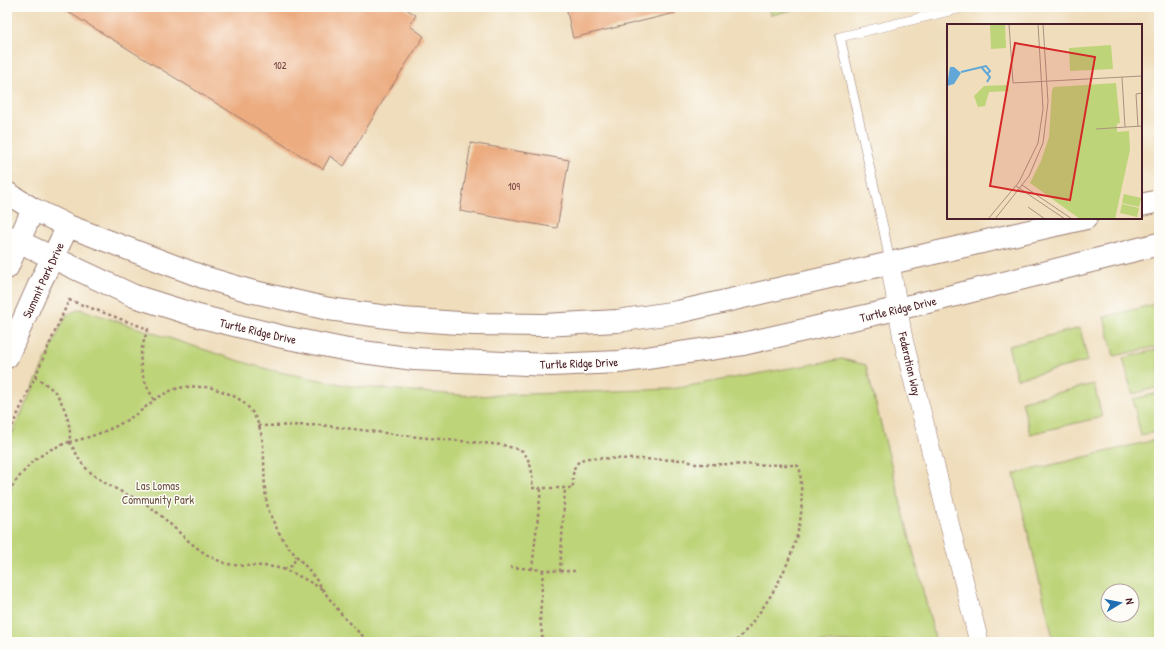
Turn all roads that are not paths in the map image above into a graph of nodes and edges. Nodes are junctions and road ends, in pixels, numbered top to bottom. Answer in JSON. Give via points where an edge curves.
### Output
{"nodes":[{"id":1,"x":966,"y":7,"type":"edge"},
{"id":2,"x":7,"y":193,"type":"edge"},
{"id":3,"x":1159,"y":201,"type":"edge"},
{"id":4,"x":1142,"y":205,"type":"edge"},
{"id":5,"x":33,"y":209,"type":"junction"},
{"id":6,"x":1082,"y":219,"type":"edge"},
{"id":7,"x":68,"y":226,"type":"junction"},
{"id":8,"x":12,"y":239,"type":"edge"},
{"id":9,"x":1159,"y":244,"type":"edge"},
{"id":10,"x":53,"y":258,"type":"junction"},
{"id":11,"x":890,"y":263,"type":"junction"},
{"id":12,"x":7,"y":268,"type":"edge"},
{"id":13,"x":898,"y":310,"type":"junction"},
{"id":14,"x":7,"y":357,"type":"edge"},
{"id":15,"x":979,"y":642,"type":"edge"}],
"edges":[{"from":1,"to":11,"type":"lane","name":"Federation Way","via":[[840,37]]},
{"from":2,"to":5,"type":"street"},
{"from":3,"to":4,"type":"street"},
{"from":5,"to":7,"type":"street"},
{"from":5,"to":8,"type":"street"},
{"from":6,"to":11,"type":"street"},
{"from":7,"to":10,"type":"street","name":"Summit Park Drive"},
{"from":7,"to":11,"type":"street","via":[[203,278],[250,291],[329,309],[402,320],[473,324],[544,325],[624,320],[678,312]]},
{"from":8,"to":10,"type":"street","name":"Turtle Ridge Drive"},
{"from":8,"to":12,"type":"street"},
{"from":9,"to":13,"type":"street","name":"Turtle Ridge Drive"},
{"from":10,"to":13,"type":"street","name":"Turtle Ridge Drive","via":[[134,296],[198,316],[348,350],[414,359],[551,365],[620,362],[743,344]]},
{"from":10,"to":14,"type":"street","name":"Summit Park Drive"},
{"from":11,"to":13,"type":"street","name":"Federation Way"},
{"from":13,"to":15,"type":"street","name":"Federation Way","via":[[903,339]]}]}
